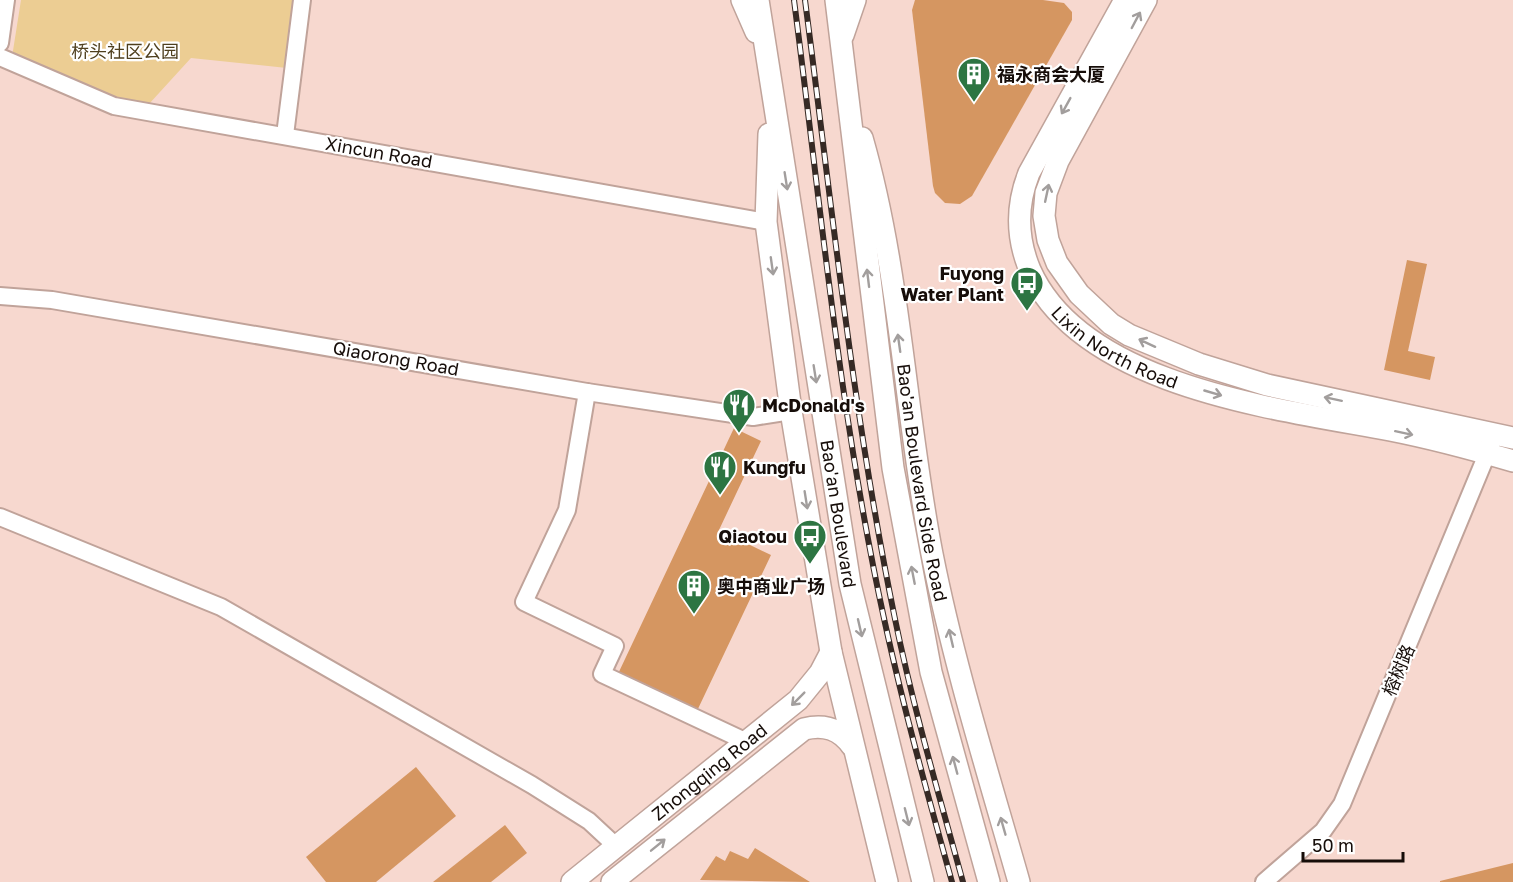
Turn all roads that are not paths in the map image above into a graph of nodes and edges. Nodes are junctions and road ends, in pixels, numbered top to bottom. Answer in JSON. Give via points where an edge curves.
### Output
{"nodes":[{"id":1,"x":6,"y":0,"type":"edge"},
{"id":2,"x":302,"y":0,"type":"edge"},
{"id":3,"x":742,"y":0,"type":"edge"},
{"id":4,"x":759,"y":0,"type":"edge"},
{"id":5,"x":836,"y":0,"type":"edge"},
{"id":6,"x":855,"y":0,"type":"edge"},
{"id":7,"x":1125,"y":0,"type":"edge"},
{"id":8,"x":1146,"y":0,"type":"edge"},
{"id":9,"x":1112,"y":10,"type":"edge"},
{"id":10,"x":0,"y":43,"type":"edge"},
{"id":11,"x":841,"y":44,"type":"junction"},
{"id":12,"x":766,"y":54,"type":"junction"},
{"id":13,"x":0,"y":57,"type":"edge"},
{"id":14,"x":845,"y":78,"type":"junction"},
{"id":15,"x":770,"y":82,"type":"junction"},
{"id":16,"x":285,"y":135,"type":"junction"},
{"id":17,"x":766,"y":222,"type":"junction"},
{"id":18,"x":0,"y":296,"type":"edge"},
{"id":19,"x":587,"y":392,"type":"junction"},
{"id":20,"x":791,"y":411,"type":"junction"},
{"id":21,"x":1504,"y":435,"type":"edge"},
{"id":22,"x":1488,"y":453,"type":"junction"},
{"id":23,"x":1513,"y":461,"type":"edge"},
{"id":24,"x":0,"y":518,"type":"edge"},
{"id":25,"x":831,"y":652,"type":"junction"},
{"id":26,"x":747,"y":742,"type":"junction"},
{"id":27,"x":852,"y":746,"type":"junction"},
{"id":28,"x":701,"y":778,"type":"junction"},
{"id":29,"x":717,"y":798,"type":"junction"},
{"id":30,"x":617,"y":847,"type":"junction"},
{"id":31,"x":573,"y":882,"type":"edge"},
{"id":32,"x":612,"y":882,"type":"edge"},
{"id":33,"x":887,"y":882,"type":"edge"},
{"id":34,"x":923,"y":882,"type":"edge"},
{"id":35,"x":989,"y":882,"type":"edge"},
{"id":36,"x":1019,"y":882,"type":"edge"},
{"id":37,"x":1264,"y":882,"type":"edge"}],
"edges":[{"from":1,"to":10,"type":"street"},
{"from":2,"to":16,"type":"street"},
{"from":3,"to":12,"type":"main road"},
{"from":4,"to":12,"type":"main road","name":"Bao'an Boulevard"},
{"from":5,"to":11,"type":"main road"},
{"from":6,"to":11,"type":"main road"},
{"from":7,"to":9,"type":"main road","name":"Lixin North Road"},
{"from":21,"to":8,"type":"main road","name":"Lixin North Road","one_way":true,"via":[[1267,385],[1199,364],[1129,335],[1079,294],[1057,263],[1048,240],[1046,193],[1058,161]]},
{"from":9,"to":22,"type":"main road","name":"Lixin North Road","one_way":true,"via":[[1029,173],[1019,204],[1024,255],[1039,287],[1057,312],[1076,330],[1116,356],[1192,387],[1253,405]]},
{"from":11,"to":14,"type":"main road"},
{"from":12,"to":15,"type":"main road","name":"Bao'an Boulevard"},
{"from":13,"to":16,"type":"street","name":"Xincun Road","via":[[114,106]]},
{"from":35,"to":14,"type":"main road","one_way":true,"via":[[931,672],[897,490]]},
{"from":36,"to":14,"type":"main road","name":"Bao'an Boulevard Side Road","one_way":true,"via":[[967,705],[932,554],[884,222]]},
{"from":15,"to":17,"type":"main road"},
{"from":15,"to":34,"type":"main road","name":"Bao'an Boulevard","one_way":true,"via":[[850,584]]},
{"from":16,"to":17,"type":"street","name":"Xincun Road"},
{"from":17,"to":20,"type":"main road","one_way":true},
{"from":18,"to":19,"type":"street","name":"Qiaorong Road","via":[[52,300]]},
{"from":19,"to":20,"type":"street","name":"Qiaorong Road","via":[[753,417]]},
{"from":19,"to":26,"type":"street","via":[[567,510],[524,602],[615,646],[602,674]]},
{"from":20,"to":25,"type":"main road","one_way":true},
{"from":21,"to":22,"type":"street","name":"榕树路"},
{"from":22,"to":23,"type":"main road","name":"Lixin North Road"},
{"from":22,"to":37,"type":"street","name":"榕树路","via":[[1342,804],[1323,831]]},
{"from":24,"to":30,"type":"street","via":[[221,607],[532,785],[589,821]]},
{"from":25,"to":26,"type":"main road","name":"Zhongqing Road","one_way":true,"via":[[810,688]]},
{"from":25,"to":27,"type":"main road"},
{"from":26,"to":28,"type":"main road","name":"Zhongqing Road"},
{"from":27,"to":29,"type":"main road","name":"Zhongqing Road","via":[[828,727],[804,729]]},
{"from":27,"to":33,"type":"main road"},
{"from":28,"to":29,"type":"main road"},
{"from":28,"to":30,"type":"main road","name":"Zhongqing Road"},
{"from":32,"to":29,"type":"main road","name":"Zhongqing Road","one_way":true},
{"from":30,"to":31,"type":"main road","name":"Zhongqing Road"}]}
